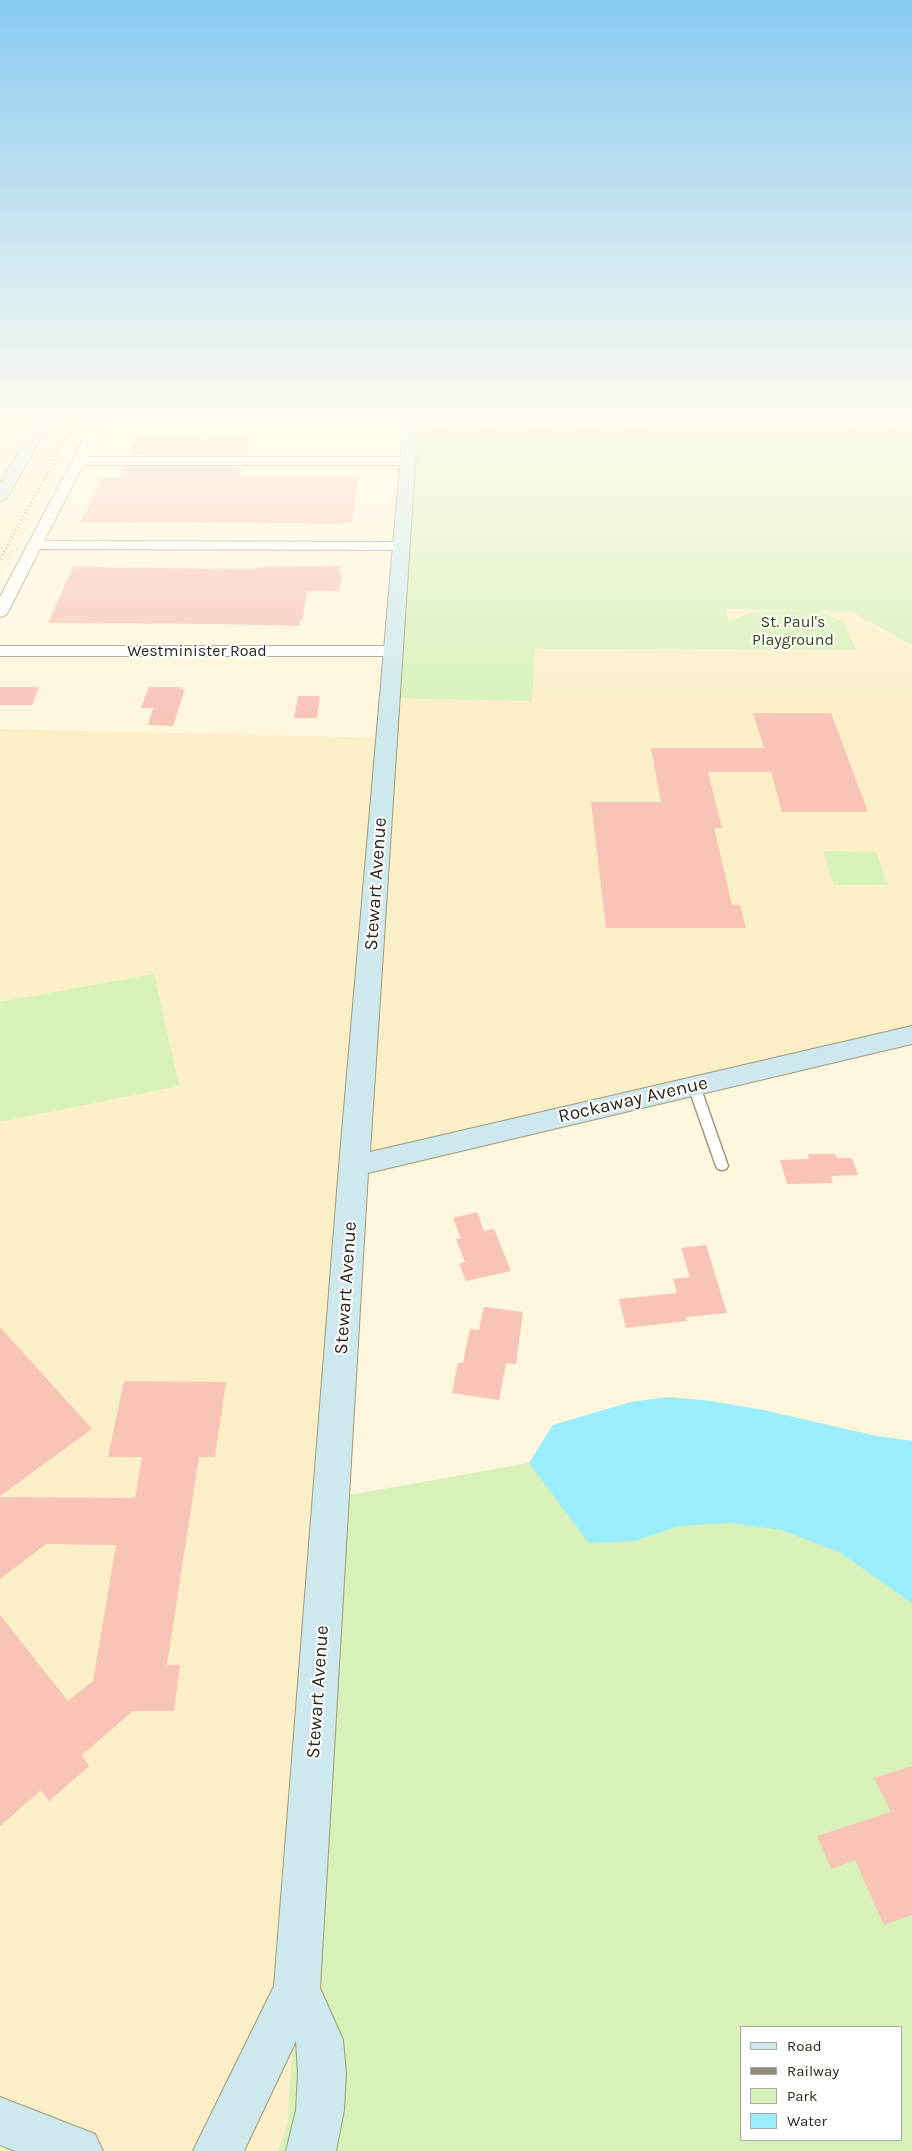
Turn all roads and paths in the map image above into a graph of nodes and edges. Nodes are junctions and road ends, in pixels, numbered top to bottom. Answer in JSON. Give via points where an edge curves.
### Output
{"nodes":[{"id":1,"x":47,"y":519,"type":"edge"},
{"id":2,"x":404,"y":519,"type":"edge"},
{"id":3,"x":34,"y":545,"type":"junction"},
{"id":4,"x":402,"y":546,"type":"junction"},
{"id":5,"x":0,"y":612,"type":"edge"},
{"id":6,"x":0,"y":651,"type":"edge"},
{"id":7,"x":394,"y":651,"type":"junction"},
{"id":8,"x":912,"y":1035,"type":"edge"},
{"id":9,"x":694,"y":1086,"type":"junction"},
{"id":10,"x":354,"y":1166,"type":"junction"},
{"id":11,"x":722,"y":1166,"type":"dead end"},
{"id":12,"x":297,"y":1989,"type":"junction"},
{"id":13,"x":0,"y":2121,"type":"edge"},
{"id":14,"x":78,"y":2151,"type":"edge"},
{"id":15,"x":218,"y":2151,"type":"edge"},
{"id":16,"x":310,"y":2151,"type":"edge"}],
"edges":[{"from":1,"to":3,"type":"street"},
{"from":2,"to":4,"type":"main road","name":"Stewart Avenue"},
{"from":3,"to":4,"type":"street"},
{"from":3,"to":5,"type":"street"},
{"from":4,"to":7,"type":"main road","name":"Stewart Avenue"},
{"from":6,"to":7,"type":"street","name":"Westminister Road"},
{"from":7,"to":10,"type":"main road","name":"Stewart Avenue"},
{"from":8,"to":9,"type":"main road","name":"Rockaway Avenue"},
{"from":9,"to":10,"type":"main road","name":"Rockaway Avenue"},
{"from":9,"to":11,"type":"lane"},
{"from":10,"to":12,"type":"main road","name":"Stewart Avenue"},
{"from":12,"to":15,"type":"main road"},
{"from":12,"to":16,"type":"main road","name":"Stewart Avenue","via":[[320,2040],[320,2110]]},
{"from":13,"to":14,"type":"main road"}]}
